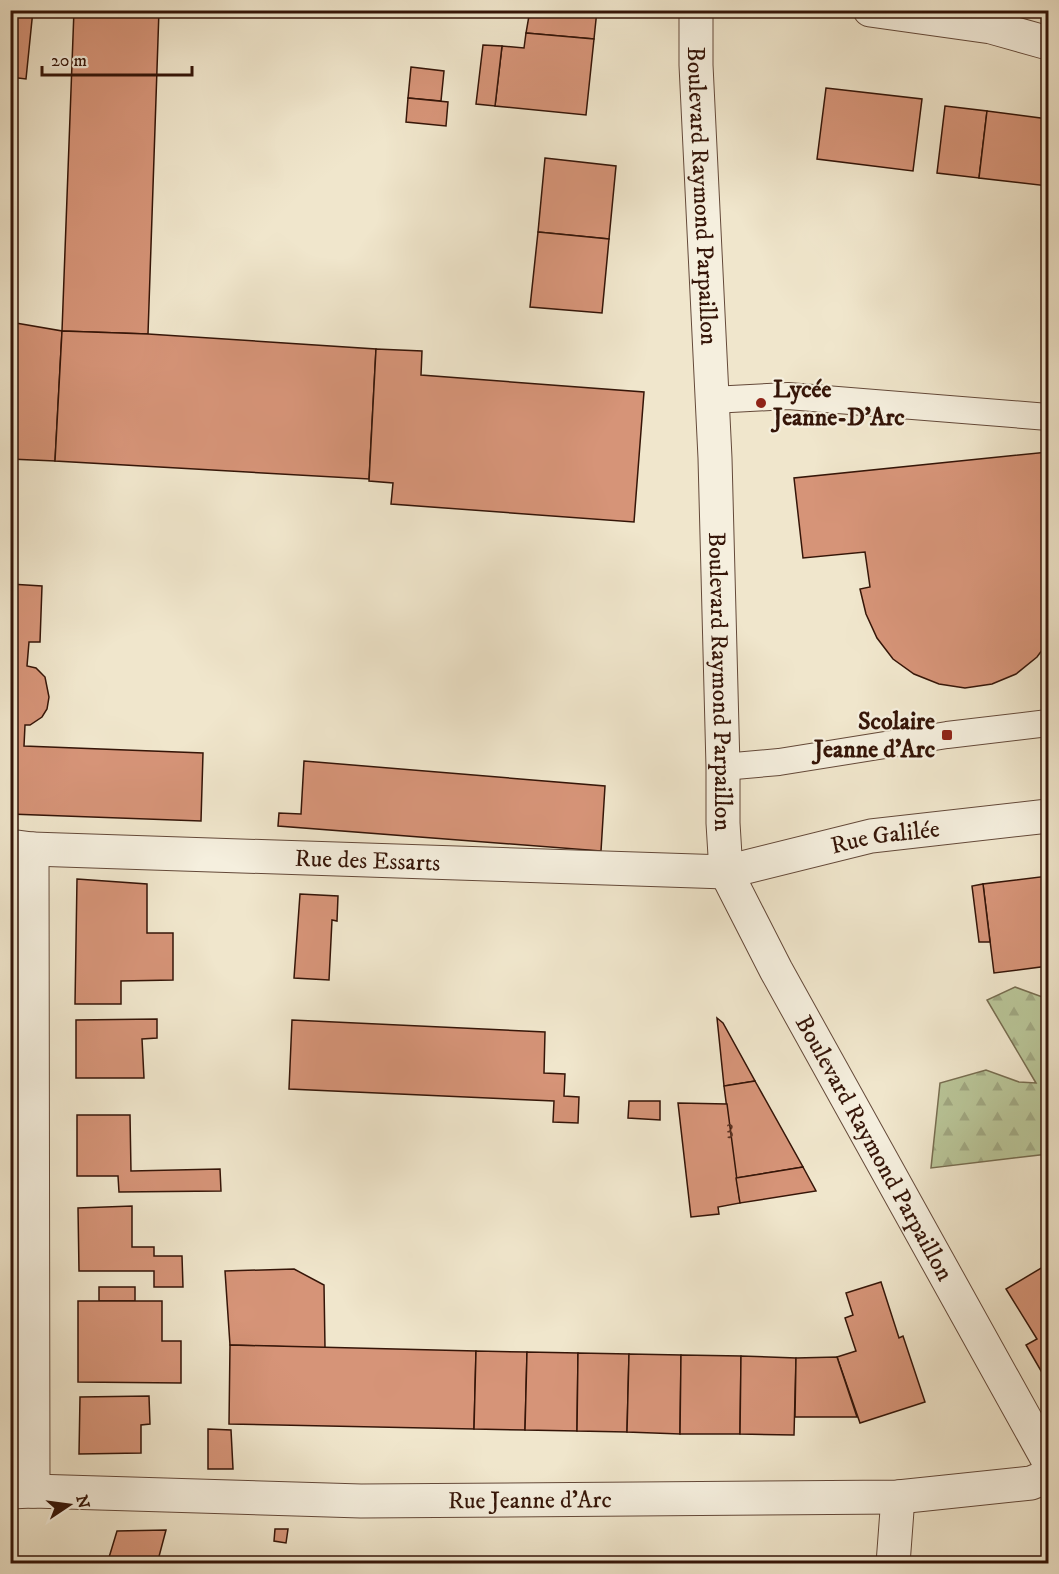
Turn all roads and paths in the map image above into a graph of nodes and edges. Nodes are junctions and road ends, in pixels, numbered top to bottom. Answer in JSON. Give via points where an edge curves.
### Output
{"nodes":[{"id":1,"x":696,"y":10,"type":"edge"},
{"id":2,"x":870,"y":10,"type":"edge"},
{"id":3,"x":1048,"y":43,"type":"edge"},
{"id":4,"x":712,"y":400,"type":"junction"},
{"id":5,"x":1048,"y":417,"type":"edge"},
{"id":6,"x":1048,"y":723,"type":"edge"},
{"id":7,"x":723,"y":767,"type":"junction"},
{"id":8,"x":1048,"y":816,"type":"edge"},
{"id":9,"x":21,"y":848,"type":"edge"},
{"id":10,"x":726,"y":872,"type":"junction"},
{"id":11,"x":21,"y":1174,"type":"edge"},
{"id":12,"x":1048,"y":1460,"type":"edge"},
{"id":13,"x":1048,"y":1476,"type":"edge"},
{"id":14,"x":22,"y":1492,"type":"edge"},
{"id":15,"x":898,"y":1497,"type":"junction"},
{"id":16,"x":893,"y":1563,"type":"edge"}],
"edges":[{"from":1,"to":4,"type":"street","name":"Boulevard Raymond Parpaillon"},
{"from":2,"to":3,"type":"street","via":[[991,27]]},
{"from":4,"to":5,"type":"lane","via":[[788,396]]},
{"from":4,"to":7,"type":"street","name":"Boulevard Raymond Parpaillon"},
{"from":6,"to":7,"type":"lane"},
{"from":7,"to":10,"type":"street","name":"Boulevard Raymond Parpaillon"},
{"from":8,"to":10,"type":"street","name":"Rue Galilée","via":[[871,836]]},
{"from":9,"to":10,"type":"street","name":"Rue des Essarts"},
{"from":9,"to":11,"type":"street"},
{"from":10,"to":12,"type":"street","name":"Boulevard Raymond Parpaillon"},
{"from":11,"to":14,"type":"street"},
{"from":13,"to":15,"type":"street","name":"Rue Jeanne d'Arc","via":[[1031,1483]]},
{"from":14,"to":15,"type":"street","name":"Rue Jeanne d'Arc","via":[[361,1501]]},
{"from":15,"to":16,"type":"street"}]}
